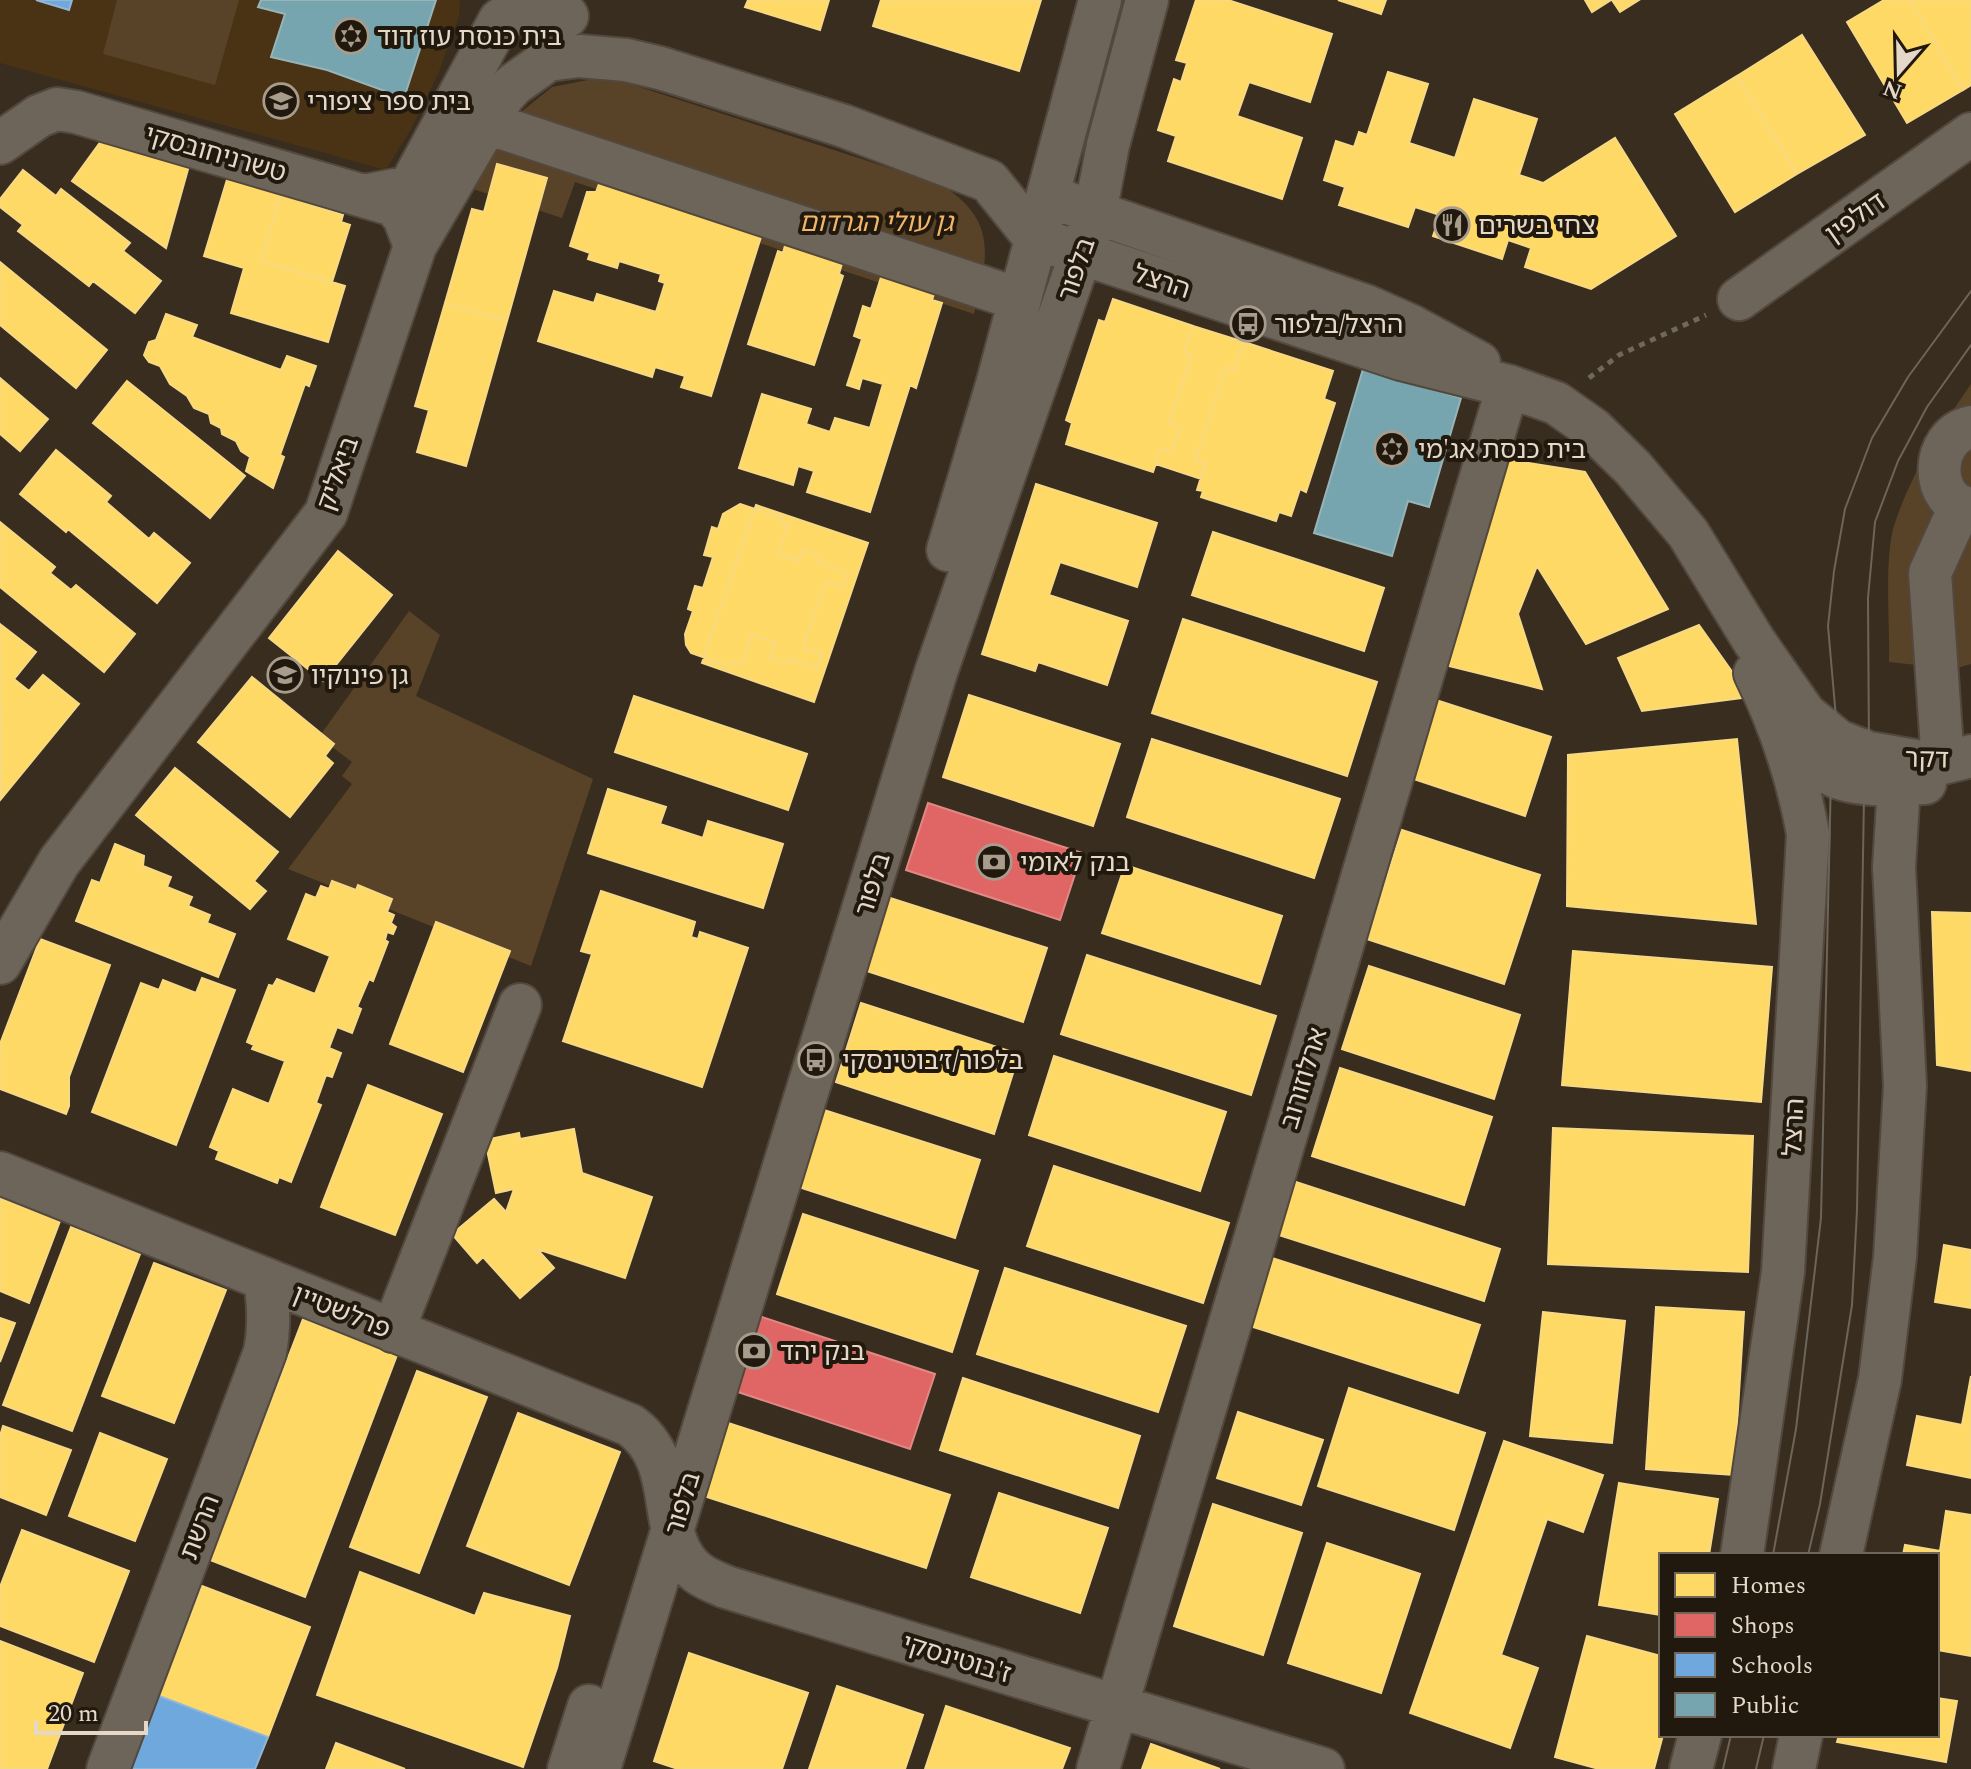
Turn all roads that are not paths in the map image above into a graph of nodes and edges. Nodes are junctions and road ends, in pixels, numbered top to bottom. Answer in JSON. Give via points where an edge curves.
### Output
{"nodes":[{"id":1,"x":1100,"y":0,"type":"edge"},
{"id":2,"x":1147,"y":0,"type":"edge"},
{"id":3,"x":556,"y":8,"type":"edge"},
{"id":4,"x":626,"y":60,"type":"junction"},
{"id":5,"x":487,"y":123,"type":"junction"},
{"id":6,"x":844,"y":126,"type":"junction"},
{"id":7,"x":1971,"y":134,"type":"edge"},
{"id":8,"x":2,"y":139,"type":"edge"},
{"id":9,"x":1108,"y":145,"type":"junction"},
{"id":10,"x":364,"y":196,"type":"junction"},
{"id":11,"x":1047,"y":196,"type":"junction"},
{"id":12,"x":1095,"y":213,"type":"junction"},
{"id":13,"x":1035,"y":238,"type":"junction"},
{"id":14,"x":1169,"y":239,"type":"junction"},
{"id":15,"x":415,"y":246,"type":"junction"},
{"id":16,"x":1082,"y":255,"type":"junction"},
{"id":17,"x":1018,"y":299,"type":"junction"},
{"id":18,"x":1739,"y":299,"type":"road end"},
{"id":19,"x":1508,"y":386,"type":"junction"},
{"id":20,"x":1971,"y":427,"type":"edge"},
{"id":21,"x":1966,"y":508,"type":"edge"},
{"id":22,"x":1688,"y":533,"type":"junction"},
{"id":23,"x":1769,"y":702,"type":"junction"},
{"id":24,"x":1964,"y":768,"type":"edge"},
{"id":25,"x":1891,"y":770,"type":"junction"},
{"id":26,"x":1894,"y":867,"type":"junction"},
{"id":27,"x":0,"y":963,"type":"edge"},
{"id":28,"x":520,"y":1005,"type":"dead end"},
{"id":29,"x":0,"y":1173,"type":"edge"},
{"id":30,"x":265,"y":1281,"type":"junction"},
{"id":31,"x":393,"y":1331,"type":"junction"},
{"id":32,"x":663,"y":1472,"type":"junction"},
{"id":33,"x":673,"y":1531,"type":"junction"},
{"id":34,"x":1742,"y":1553,"type":"edge"},
{"id":35,"x":1841,"y":1553,"type":"edge"},
{"id":36,"x":1116,"y":1706,"type":"junction"},
{"id":37,"x":1699,"y":1737,"type":"edge"},
{"id":38,"x":1801,"y":1737,"type":"edge"},
{"id":39,"x":108,"y":1769,"type":"edge"},
{"id":40,"x":569,"y":1769,"type":"edge"},
{"id":41,"x":599,"y":1769,"type":"edge"},
{"id":42,"x":1098,"y":1769,"type":"edge"},
{"id":43,"x":1323,"y":1769,"type":"edge"},
{"id":44,"x":1691,"y":1769,"type":"edge"},
{"id":45,"x":1794,"y":1769,"type":"edge"}],
"edges":[{"from":1,"to":11,"type":"street","name":"בלפור"},
{"from":2,"to":9,"type":"street","name":"בלפור"},
{"from":3,"to":4,"type":"street"},
{"from":3,"to":10,"type":"street","via":[[512,12],[500,20],[413,181],[406,188]]},
{"from":4,"to":5,"type":"street","name":"ביאליק","via":[[548,60],[513,85]]},
{"from":4,"to":6,"type":"street","name":"הרצל"},
{"from":5,"to":15,"type":"street","name":"ביאליק"},
{"from":5,"to":17,"type":"street"},
{"from":6,"to":11,"type":"street","name":"הרצל","via":[[996,157]]},
{"from":6,"to":13,"type":"street","name":"הרצל","via":[[989,181]]},
{"from":7,"to":18,"type":"street","name":"דולפין"},
{"from":8,"to":10,"type":"street","name":"טשרניחובסקי","via":[[57,109]]},
{"from":9,"to":12,"type":"street","name":"בלפור"},
{"from":9,"to":14,"type":"street","via":[[1136,208]]},
{"from":10,"to":15,"type":"street","name":"טשרניחובסקי","via":[[394,205]]},
{"from":11,"to":12,"type":"street","name":"הרצל"},
{"from":11,"to":13,"type":"street","name":"בלפור"},
{"from":12,"to":14,"type":"street","name":"הרצל"},
{"from":12,"to":16,"type":"street","name":"בלפור"},
{"from":13,"to":16,"type":"street","name":"הרצל"},
{"from":13,"to":17,"type":"street","name":"בלפור"},
{"from":14,"to":19,"type":"street","name":"הרצל","via":[[1366,306],[1478,362]]},
{"from":15,"to":27,"type":"street","name":"ביאליק","via":[[326,513],[59,862]]},
{"from":16,"to":19,"type":"street","name":"הרצל","via":[[1401,359]]},
{"from":16,"to":33,"type":"street","name":"בלפור","via":[[936,672]]},
{"from":17,"to":32,"type":"street","name":"בלפור","via":[[973,470]]},
{"from":19,"to":22,"type":"street","name":"הרצל","via":[[1556,403],[1593,429]]},
{"from":19,"to":36,"type":"street","name":"ארלוזורוב"},
{"from":20,"to":21,"type":"street","via":[[1951,437],[1938,466],[1945,495]]},
{"from":21,"to":24,"type":"street","via":[[1930,573]]},
{"from":22,"to":23,"type":"street","name":"הרצל"},
{"from":22,"to":25,"type":"street","name":"הרצל","via":[[1805,714],[1838,741]]},
{"from":23,"to":25,"type":"street","name":"הרצל","via":[[1831,775],[1864,783]]},
{"from":23,"to":34,"type":"street","name":"הרצל","via":[[1801,792],[1808,834],[1783,1272]]},
{"from":24,"to":25,"type":"street","name":"דקר","via":[[1945,780]]},
{"from":24,"to":26,"type":"street","via":[[1918,817]]},
{"from":25,"to":26,"type":"street"},
{"from":26,"to":35,"type":"street","via":[[1905,1086],[1895,1257],[1880,1379]]},
{"from":28,"to":31,"type":"street"},
{"from":29,"to":30,"type":"street","name":"פרלשטיין"},
{"from":30,"to":31,"type":"street","name":"פרלשטיין"},
{"from":30,"to":39,"type":"street","name":"הרשת","via":[[265,1352]]},
{"from":31,"to":32,"type":"street","name":"פרלשטיין","via":[[630,1425],[650,1442]]},
{"from":32,"to":33,"type":"street","name":"ז'בוטינסקי"},
{"from":32,"to":40,"type":"street","name":"בלפור"},
{"from":33,"to":36,"type":"street","name":"ז'בוטינסקי","via":[[681,1554],[698,1573],[726,1587]]},
{"from":33,"to":41,"type":"street","name":"בלפור"},
{"from":36,"to":42,"type":"street","name":"ארלוזורוב"},
{"from":36,"to":43,"type":"street","name":"ז'בוטינסקי"},
{"from":37,"to":44,"type":"street"},
{"from":38,"to":45,"type":"street"}]}
